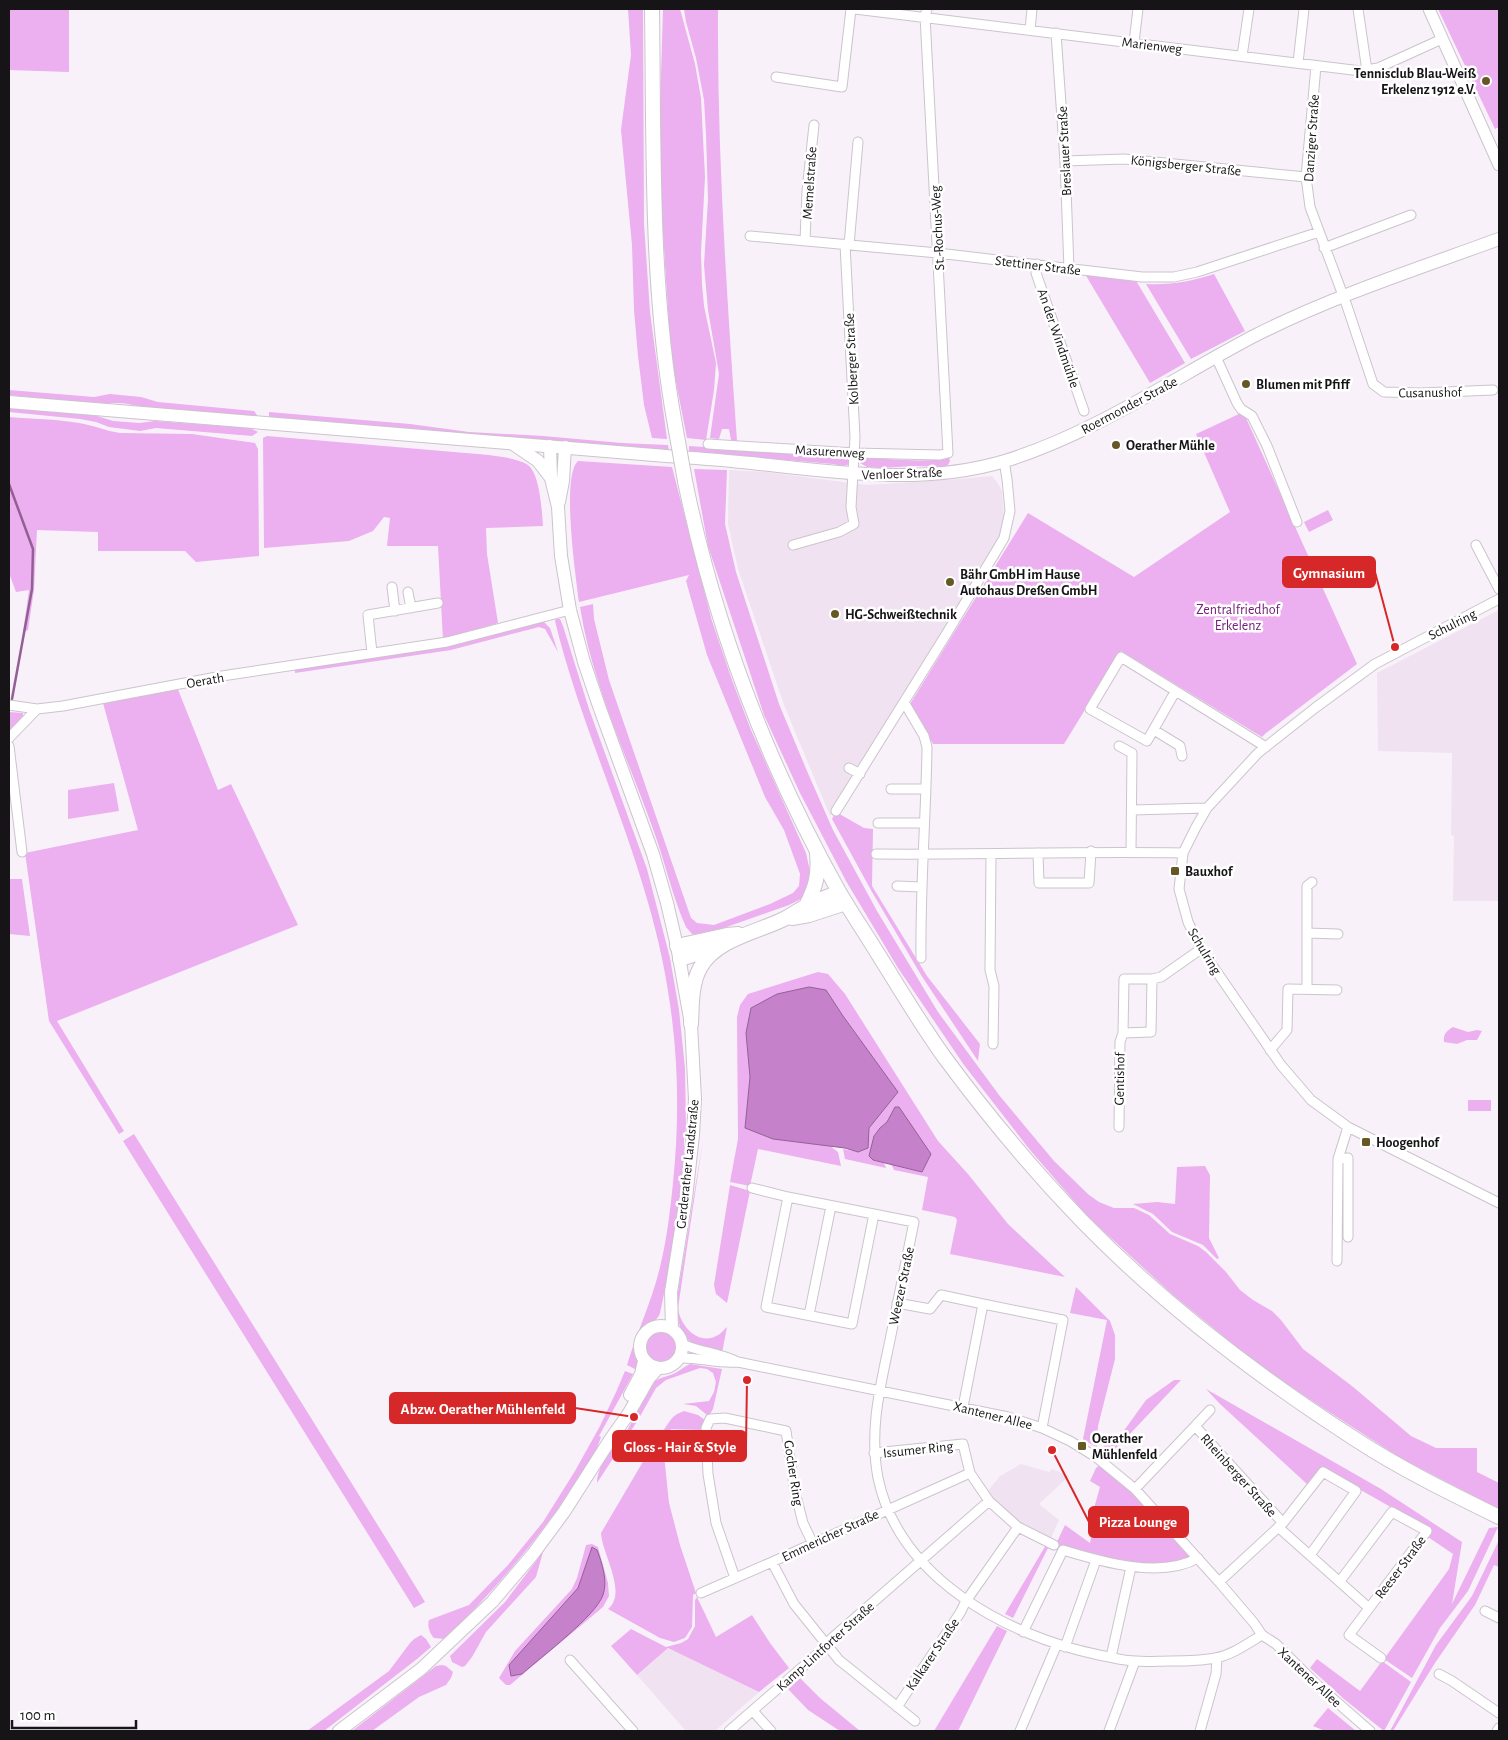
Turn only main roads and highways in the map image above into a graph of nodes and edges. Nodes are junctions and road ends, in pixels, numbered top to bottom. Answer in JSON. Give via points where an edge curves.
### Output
{"nodes":[{"id":1,"x":652,"y":9,"type":"edge"},
{"id":2,"x":1499,"y":239,"type":"edge"},
{"id":3,"x":9,"y":402,"type":"edge"},
{"id":4,"x":511,"y":443,"type":"junction"},
{"id":5,"x":550,"y":446,"type":"junction"},
{"id":6,"x":565,"y":448,"type":"junction"},
{"id":7,"x":1004,"y":461,"type":"joint"},
{"id":8,"x":552,"y":478,"type":"junction"},
{"id":9,"x":558,"y":507,"type":"junction"},
{"id":10,"x":816,"y":847,"type":"junction"},
{"id":11,"x":843,"y":897,"type":"junction"},
{"id":12,"x":806,"y":906,"type":"junction"},
{"id":13,"x":785,"y":919,"type":"junction"},
{"id":14,"x":744,"y":934,"type":"junction"},
{"id":15,"x":724,"y":946,"type":"junction"},
{"id":16,"x":678,"y":953,"type":"junction"},
{"id":17,"x":691,"y":1024,"type":"junction"},
{"id":18,"x":671,"y":1292,"type":"junction"},
{"id":19,"x":659,"y":1326,"type":"junction"},
{"id":20,"x":672,"y":1329,"type":"junction"},
{"id":21,"x":644,"y":1361,"type":"junction"},
{"id":22,"x":658,"y":1368,"type":"junction"},
{"id":23,"x":610,"y":1440,"type":"junction"},
{"id":24,"x":1499,"y":1518,"type":"edge"},
{"id":25,"x":339,"y":1731,"type":"edge"}],
"edges":[{"from":1,"to":10,"type":"main road","bridge":true,"via":[[655,232],[661,329],[685,481],[730,646],[759,726]]},
{"from":2,"to":7,"type":"main road","name":"Roermonder Straße","via":[[1343,295],[1298,315],[1099,423]]},
{"from":3,"to":4,"type":"main road"},
{"from":4,"to":5,"type":"main road"},
{"from":4,"to":8,"type":"main road","via":[[538,461]]},
{"from":5,"to":6,"type":"main road"},
{"from":5,"to":8,"type":"main road"},
{"from":6,"to":7,"type":"main road","name":"Venloer Straße","via":[[749,462],[854,474],[943,472]]},
{"from":6,"to":9,"type":"main road"},
{"from":8,"to":9,"type":"main road"},
{"from":9,"to":16,"type":"main road","name":"Gerderather Landstraße","via":[[561,556],[570,610],[584,662],[653,854]]},
{"from":10,"to":11,"type":"main road"},
{"from":10,"to":12,"type":"main road","via":[[817,880]]},
{"from":11,"to":12,"type":"main road"},
{"from":11,"to":13,"type":"main road","via":[[809,915]]},
{"from":11,"to":24,"type":"main road","via":[[945,1058],[1024,1158],[1082,1221],[1139,1275],[1248,1366],[1357,1441]]},
{"from":12,"to":13,"type":"main road"},
{"from":13,"to":14,"type":"main road"},
{"from":14,"to":15,"type":"main road"},
{"from":14,"to":16,"type":"main road","via":[[727,935]]},
{"from":15,"to":16,"type":"main road"},
{"from":15,"to":17,"type":"main road","via":[[711,955],[699,970],[692,992]]},
{"from":16,"to":17,"type":"main road","name":"Gerderather Landstraße"},
{"from":17,"to":18,"type":"main road","name":"Gerderather Landstraße","via":[[693,1135]]},
{"from":18,"to":19,"type":"main road","name":"Gerderather Landstraße"},
{"from":18,"to":20,"type":"main road","name":"Gerderather Landstraße"},
{"from":19,"to":20,"type":"main road"},
{"from":19,"to":21,"type":"main road","via":[[647,1331],[640,1342]]},
{"from":20,"to":22,"type":"main road","via":[[682,1344],[679,1358],[670,1366]]},
{"from":21,"to":22,"type":"main road"},
{"from":21,"to":23,"type":"main road"},
{"from":22,"to":23,"type":"main road"},
{"from":23,"to":25,"type":"main road","via":[[534,1554],[492,1602],[421,1669]]}]}
